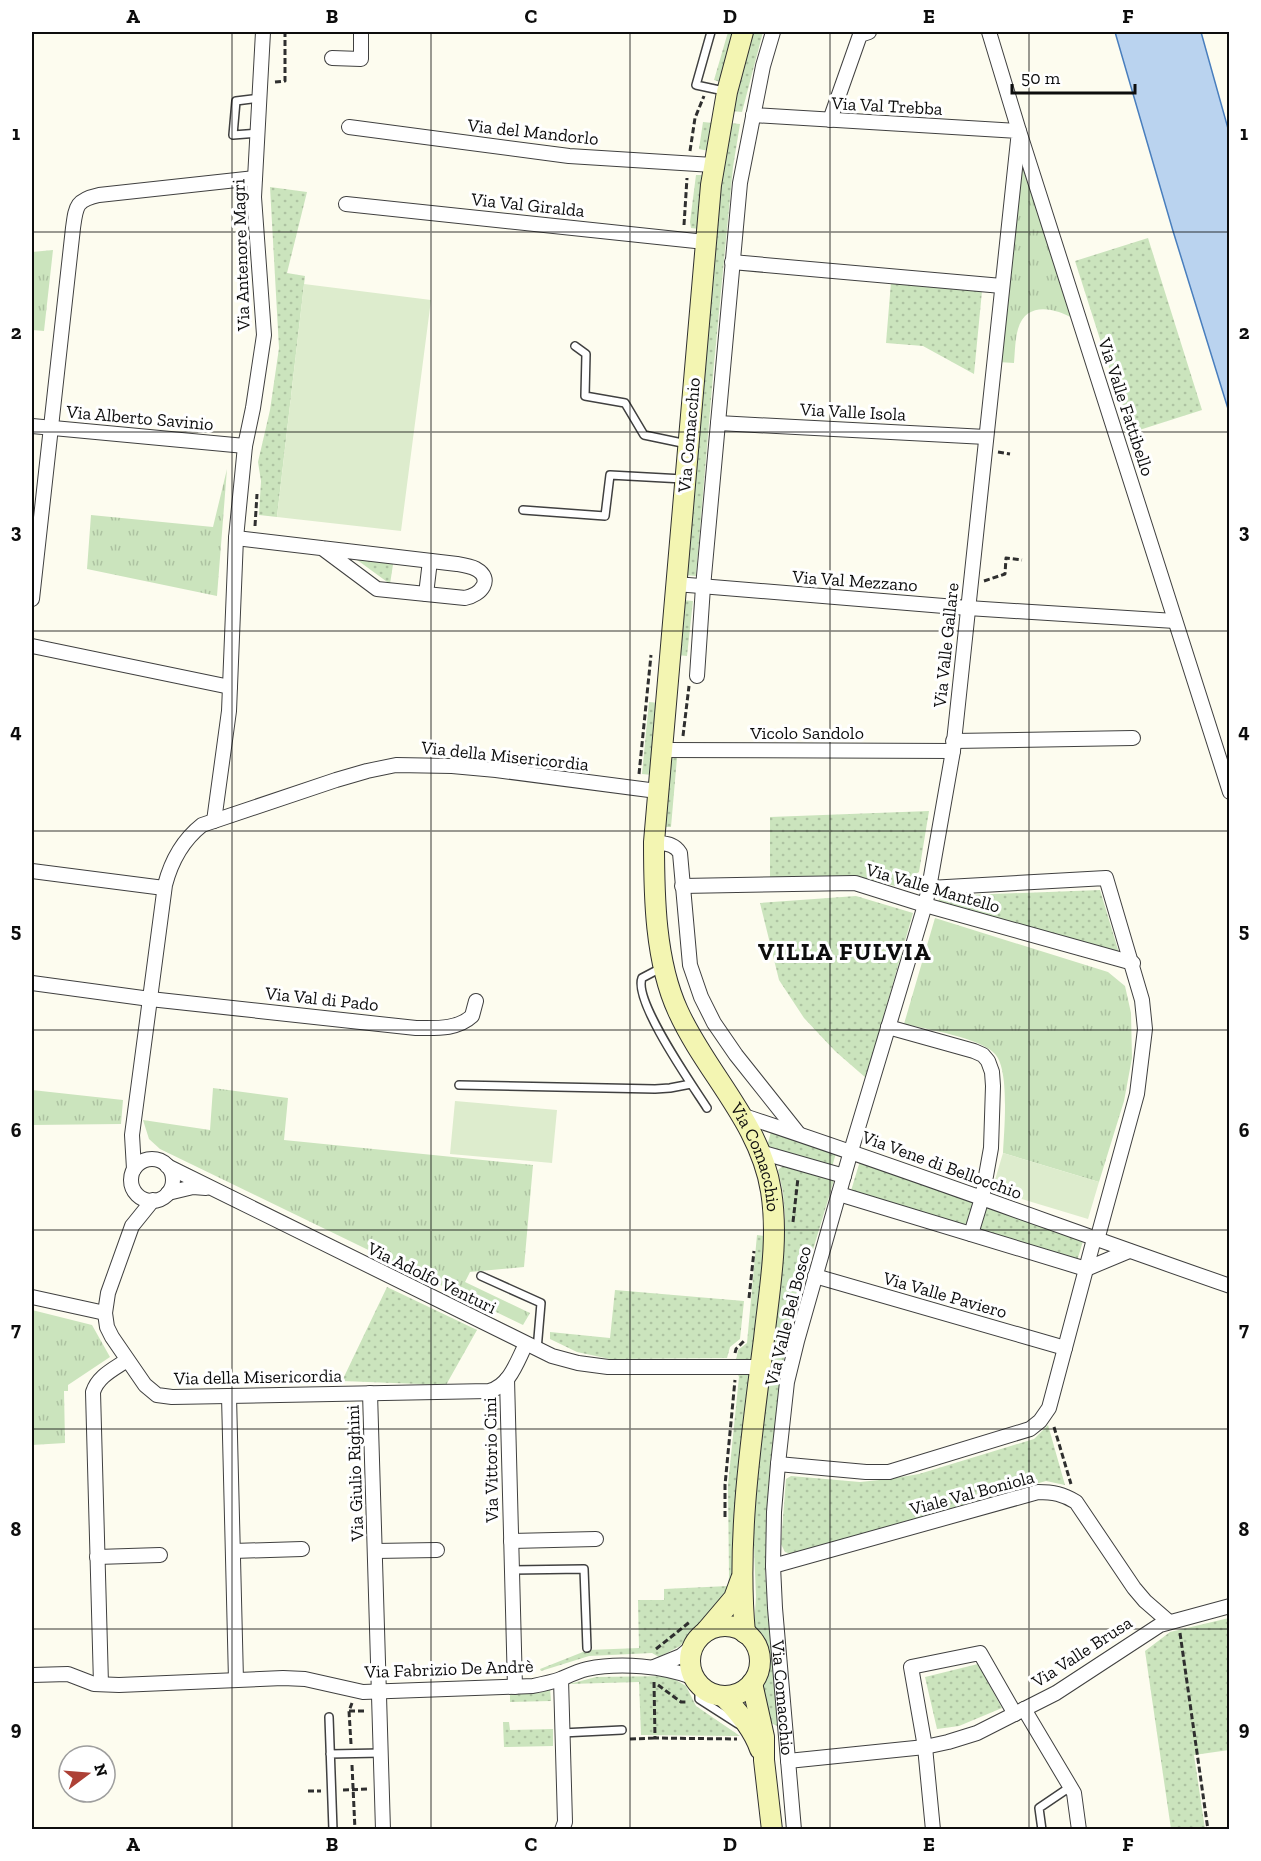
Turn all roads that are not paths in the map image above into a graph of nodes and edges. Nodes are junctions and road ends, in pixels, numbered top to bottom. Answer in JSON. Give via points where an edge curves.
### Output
{"nodes":[{"id":1,"x":263,"y":32,"type":"edge"},
{"id":2,"x":361,"y":32,"type":"edge"},
{"id":3,"x":711,"y":32,"type":"edge"},
{"id":4,"x":743,"y":32,"type":"edge"},
{"id":5,"x":773,"y":32,"type":"edge"},
{"id":6,"x":869,"y":32,"type":"edge"},
{"id":7,"x":989,"y":32,"type":"edge"},
{"id":8,"x":332,"y":58,"type":"dead end"},
{"id":9,"x":727,"y":92,"type":"junction"},
{"id":10,"x":260,"y":98,"type":"junction"},
{"id":11,"x":753,"y":115,"type":"junction"},
{"id":12,"x":830,"y":120,"type":"junction"},
{"id":13,"x":349,"y":127,"type":"dead end"},
{"id":14,"x":1019,"y":131,"type":"junction"},
{"id":15,"x":258,"y":133,"type":"junction"},
{"id":16,"x":713,"y":165,"type":"junction"},
{"id":17,"x":255,"y":178,"type":"junction"},
{"id":18,"x":346,"y":204,"type":"dead end"},
{"id":19,"x":705,"y":242,"type":"junction"},
{"id":20,"x":732,"y":262,"type":"junction"},
{"id":21,"x":1002,"y":286,"type":"junction"},
{"id":22,"x":575,"y":346,"type":"dead end"},
{"id":23,"x":718,"y":423,"type":"junction"},
{"id":24,"x":32,"y":426,"type":"edge"},
{"id":25,"x":50,"y":428,"type":"junction"},
{"id":26,"x":986,"y":437,"type":"junction"},
{"id":27,"x":688,"y":444,"type":"junction"},
{"id":28,"x":245,"y":446,"type":"junction"},
{"id":29,"x":685,"y":479,"type":"junction"},
{"id":30,"x":523,"y":510,"type":"dead end"},
{"id":31,"x":237,"y":538,"type":"junction"},
{"id":32,"x":322,"y":548,"type":"junction"},
{"id":33,"x":430,"y":561,"type":"junction"},
{"id":34,"x":676,"y":584,"type":"junction"},
{"id":35,"x":703,"y":587,"type":"junction"},
{"id":36,"x":426,"y":594,"type":"junction"},
{"id":37,"x":32,"y":599,"type":"edge"},
{"id":38,"x":968,"y":608,"type":"junction"},
{"id":39,"x":1175,"y":621,"type":"junction"},
{"id":40,"x":32,"y":646,"type":"edge"},
{"id":41,"x":693,"y":680,"type":"road end"},
{"id":42,"x":230,"y":687,"type":"junction"},
{"id":43,"x":1133,"y":738,"type":"dead end"},
{"id":44,"x":953,"y":746,"type":"junction"},
{"id":45,"x":671,"y":750,"type":"junction"},
{"id":46,"x":657,"y":791,"type":"junction"},
{"id":47,"x":1230,"y":792,"type":"edge"},
{"id":48,"x":214,"y":821,"type":"junction"},
{"id":49,"x":654,"y":842,"type":"junction"},
{"id":50,"x":32,"y":871,"type":"edge"},
{"id":51,"x":682,"y":886,"type":"junction"},
{"id":52,"x":164,"y":888,"type":"junction"},
{"id":53,"x":928,"y":888,"type":"junction"},
{"id":54,"x":925,"y":905,"type":"junction"},
{"id":55,"x":1133,"y":963,"type":"junction"},
{"id":56,"x":664,"y":967,"type":"junction"},
{"id":57,"x":32,"y":983,"type":"edge"},
{"id":58,"x":150,"y":999,"type":"junction"},
{"id":59,"x":476,"y":1001,"type":"dead end"},
{"id":60,"x":888,"y":1027,"type":"junction"},
{"id":61,"x":459,"y":1084,"type":"dead end"},
{"id":62,"x":691,"y":1084,"type":"junction"},
{"id":63,"x":707,"y":1108,"type":"dead end"},
{"id":64,"x":741,"y":1115,"type":"junction"},
{"id":65,"x":134,"y":1124,"type":"junction"},
{"id":66,"x":798,"y":1133,"type":"junction"},
{"id":67,"x":851,"y":1151,"type":"junction"},
{"id":68,"x":760,"y":1152,"type":"junction"},
{"id":69,"x":153,"y":1159,"type":"junction"},
{"id":70,"x":167,"y":1166,"type":"junction"},
{"id":71,"x":134,"y":1169,"type":"junction"},
{"id":72,"x":844,"y":1176,"type":"junction"},
{"id":73,"x":132,"y":1188,"type":"junction"},
{"id":74,"x":211,"y":1188,"type":"junction"},
{"id":75,"x":168,"y":1192,"type":"junction"},
{"id":76,"x":839,"y":1194,"type":"junction"},
{"id":77,"x":982,"y":1198,"type":"junction"},
{"id":78,"x":153,"y":1200,"type":"junction"},
{"id":79,"x":132,"y":1226,"type":"junction"},
{"id":80,"x":970,"y":1234,"type":"junction"},
{"id":81,"x":1095,"y":1239,"type":"junction"},
{"id":82,"x":1129,"y":1251,"type":"junction"},
{"id":83,"x":1086,"y":1269,"type":"junction"},
{"id":84,"x":481,"y":1276,"type":"dead end"},
{"id":85,"x":815,"y":1276,"type":"junction"},
{"id":86,"x":1230,"y":1286,"type":"edge"},
{"id":87,"x":32,"y":1296,"type":"edge"},
{"id":88,"x":105,"y":1313,"type":"junction"},
{"id":89,"x":532,"y":1347,"type":"junction"},
{"id":90,"x":1065,"y":1348,"type":"junction"},
{"id":91,"x":127,"y":1360,"type":"junction"},
{"id":92,"x":760,"y":1367,"type":"junction"},
{"id":93,"x":507,"y":1379,"type":"junction"},
{"id":94,"x":370,"y":1394,"type":"junction"},
{"id":95,"x":229,"y":1396,"type":"junction"},
{"id":96,"x":778,"y":1464,"type":"junction"},
{"id":97,"x":596,"y":1539,"type":"dead end"},
{"id":98,"x":511,"y":1541,"type":"junction"},
{"id":99,"x":302,"y":1549,"type":"dead end"},
{"id":100,"x":437,"y":1550,"type":"dead end"},
{"id":101,"x":233,"y":1551,"type":"junction"},
{"id":102,"x":375,"y":1551,"type":"junction"},
{"id":103,"x":160,"y":1555,"type":"dead end"},
{"id":104,"x":97,"y":1557,"type":"junction"},
{"id":105,"x":773,"y":1566,"type":"junction"},
{"id":106,"x":743,"y":1568,"type":"junction"},
{"id":107,"x":512,"y":1570,"type":"junction"},
{"id":108,"x":1230,"y":1606,"type":"edge"},
{"id":109,"x":1173,"y":1620,"type":"junction"},
{"id":110,"x":706,"y":1631,"type":"junction"},
{"id":111,"x":745,"y":1633,"type":"junction"},
{"id":112,"x":692,"y":1647,"type":"junction"},
{"id":113,"x":587,"y":1648,"type":"dead end"},
{"id":114,"x":32,"y":1675,"type":"edge"},
{"id":115,"x":653,"y":1675,"type":"junction"},
{"id":116,"x":561,"y":1679,"type":"junction"},
{"id":117,"x":236,"y":1680,"type":"junction"},
{"id":118,"x":752,"y":1683,"type":"junction"},
{"id":119,"x":101,"y":1684,"type":"junction"},
{"id":120,"x":515,"y":1687,"type":"junction"},
{"id":121,"x":698,"y":1688,"type":"junction"},
{"id":122,"x":379,"y":1692,"type":"junction"},
{"id":123,"x":723,"y":1696,"type":"junction"},
{"id":124,"x":1020,"y":1712,"type":"junction"},
{"id":125,"x":328,"y":1717,"type":"dead end"},
{"id":126,"x":622,"y":1730,"type":"dead end"},
{"id":127,"x":562,"y":1733,"type":"junction"},
{"id":128,"x":753,"y":1733,"type":"junction"},
{"id":129,"x":925,"y":1747,"type":"junction"},
{"id":130,"x":381,"y":1753,"type":"junction"},
{"id":131,"x":330,"y":1754,"type":"junction"},
{"id":132,"x":765,"y":1760,"type":"junction"},
{"id":133,"x":788,"y":1761,"type":"junction"},
{"id":134,"x":1070,"y":1786,"type":"junction"},
{"id":135,"x":333,"y":1830,"type":"edge"},
{"id":136,"x":383,"y":1830,"type":"edge"},
{"id":137,"x":562,"y":1830,"type":"edge"},
{"id":138,"x":772,"y":1830,"type":"edge"},
{"id":139,"x":794,"y":1830,"type":"edge"},
{"id":140,"x":933,"y":1830,"type":"edge"},
{"id":141,"x":1042,"y":1830,"type":"edge"},
{"id":142,"x":1079,"y":1830,"type":"edge"}],
"edges":[{"from":1,"to":10,"type":"street","name":"Via Antenore Magri"},
{"from":2,"to":8,"type":"street","via":[[361,59]]},
{"from":3,"to":9,"type":"lane","via":[[696,85]]},
{"from":4,"to":9,"type":"main road","name":"Via Comacchio"},
{"from":5,"to":11,"type":"street","name":"Via Comacchio"},
{"from":6,"to":12,"type":"street","via":[[860,34]]},
{"from":7,"to":14,"type":"street","name":"Via Valle Fattibello"},
{"from":9,"to":16,"type":"main road","name":"Via Comacchio"},
{"from":10,"to":15,"type":"street","name":"Via Antenore Magri"},
{"from":10,"to":15,"type":"lane","via":[[236,101],[233,135]]},
{"from":11,"to":12,"type":"street","name":"Via Val Trebba"},
{"from":11,"to":20,"type":"street","name":"Via Comacchio","via":[[740,183]]},
{"from":12,"to":14,"type":"street","name":"Via Val Trebba"},
{"from":13,"to":16,"type":"street","name":"Via del Mandorlo","via":[[569,156]]},
{"from":14,"to":21,"type":"street","name":"Via Valle Gallare"},
{"from":14,"to":39,"type":"street","name":"Via Valle Fattibello"},
{"from":15,"to":17,"type":"street","name":"Via Antenore Magri"},
{"from":16,"to":19,"type":"main road","name":"Via Comacchio"},
{"from":17,"to":25,"type":"street","via":[[90,197],[78,203]]},
{"from":17,"to":28,"type":"street","name":"Via Antenore Magri","via":[[264,335]]},
{"from":18,"to":19,"type":"street","name":"Via Val Giralda"},
{"from":19,"to":27,"type":"main road","name":"Via Comacchio"},
{"from":20,"to":21,"type":"street"},
{"from":20,"to":23,"type":"street","name":"Via Comacchio"},
{"from":21,"to":26,"type":"street","name":"Via Valle Gallare"},
{"from":22,"to":27,"type":"lane","via":[[586,354],[585,396],[625,403],[644,435]]},
{"from":23,"to":26,"type":"street","name":"Via Valle Isola"},
{"from":23,"to":35,"type":"street","name":"Via Comacchio"},
{"from":24,"to":25,"type":"street","name":"Via Alberto Savinio"},
{"from":25,"to":28,"type":"street","name":"Via Alberto Savinio"},
{"from":25,"to":37,"type":"street"},
{"from":26,"to":38,"type":"street","name":"Via Valle Gallare"},
{"from":27,"to":29,"type":"main road","name":"Via Comacchio"},
{"from":28,"to":31,"type":"street"},
{"from":29,"to":30,"type":"lane","via":[[610,475],[605,516]]},
{"from":29,"to":34,"type":"main road","name":"Via Comacchio"},
{"from":31,"to":32,"type":"street"},
{"from":31,"to":42,"type":"street"},
{"from":32,"to":33,"type":"street"},
{"from":32,"to":36,"type":"street","via":[[377,589]]},
{"from":33,"to":36,"type":"street"},
{"from":33,"to":36,"type":"street","via":[[477,569],[483,575],[484,585],[480,592],[465,598]]},
{"from":34,"to":35,"type":"street","name":"Via Val Mezzano"},
{"from":34,"to":45,"type":"main road","name":"Via Comacchio"},
{"from":35,"to":38,"type":"street","name":"Via Val Mezzano"},
{"from":35,"to":41,"type":"street","name":"Via Comacchio"},
{"from":38,"to":39,"type":"street","name":"Via Val Mezzano"},
{"from":38,"to":44,"type":"street","name":"Via Valle Gallare"},
{"from":39,"to":47,"type":"street","name":"Via Valle Fattibello"},
{"from":40,"to":42,"type":"street"},
{"from":42,"to":48,"type":"street"},
{"from":43,"to":44,"type":"street","name":"Vicolo Sandolo"},
{"from":44,"to":45,"type":"street","name":"Vicolo Sandolo"},
{"from":44,"to":53,"type":"street","name":"Via Valle Gallare"},
{"from":45,"to":46,"type":"main road","name":"Via Comacchio"},
{"from":46,"to":48,"type":"street","name":"Via della Misericordia","via":[[496,770],[396,765],[336,780]]},
{"from":46,"to":49,"type":"main road","name":"Via Comacchio"},
{"from":48,"to":52,"type":"street","name":"Via della Misericordia","via":[[202,825],[187,839]]},
{"from":49,"to":51,"type":"street","name":"Via Comacchio","via":[[676,847],[680,853]]},
{"from":49,"to":56,"type":"main road","name":"Via Comacchio"},
{"from":50,"to":52,"type":"street"},
{"from":51,"to":54,"type":"street","name":"Via Valle Mantello","via":[[855,883]]},
{"from":51,"to":66,"type":"street","name":"Via Comacchio","via":[[690,965],[701,998],[736,1054]]},
{"from":52,"to":58,"type":"street","name":"Via della Misericordia"},
{"from":53,"to":54,"type":"street","name":"Via Valle Gallare"},
{"from":53,"to":55,"type":"street","name":"Via Valle Mantello","via":[[1106,878]]},
{"from":54,"to":55,"type":"street","name":"Via Valle Mantello"},
{"from":54,"to":60,"type":"street","name":"Via Valle Gallare"},
{"from":55,"to":81,"type":"street","name":"Via Valle Mantello","via":[[1145,1014],[1144,1046],[1137,1094]]},
{"from":56,"to":62,"type":"lane","name":"Via Comacchio","via":[[642,978],[641,988],[661,1033]]},
{"from":56,"to":64,"type":"main road","name":"Via Comacchio","via":[[672,998],[686,1027]]},
{"from":57,"to":58,"type":"street"},
{"from":58,"to":59,"type":"street","name":"Via Val di Pado","via":[[416,1028],[448,1027],[468,1020]]},
{"from":58,"to":65,"type":"street","name":"Via della Misericordia"},
{"from":60,"to":67,"type":"street","name":"Via Valle Gallare"},
{"from":60,"to":77,"type":"street","via":[[974,1051],[988,1061],[993,1086],[991,1148]]},
{"from":61,"to":62,"type":"lane","via":[[655,1089]]},
{"from":62,"to":63,"type":"lane","name":"Via Comacchio"},
{"from":64,"to":66,"type":"street","name":"Via Vene di Bellocchio"},
{"from":64,"to":68,"type":"main road","name":"Via Comacchio"},
{"from":65,"to":69,"type":"street","via":[[141,1145]]},
{"from":65,"to":71,"type":"street","name":"Via della Misericordia"},
{"from":66,"to":67,"type":"street","name":"Via Vene di Bellocchio"},
{"from":67,"to":72,"type":"street","name":"Via Valle Bel Bosco"},
{"from":67,"to":77,"type":"street","name":"Via Vene di Bellocchio"},
{"from":68,"to":72,"type":"street"},
{"from":68,"to":92,"type":"main road","name":"Via Comacchio","via":[[771,1191],[774,1232]]},
{"from":69,"to":70,"type":"street"},
{"from":69,"to":71,"type":"street","via":[[140,1162]]},
{"from":70,"to":74,"type":"street","name":"Via Adolfo Venturi"},
{"from":70,"to":75,"type":"street","via":[[172,1174]]},
{"from":71,"to":73,"type":"street","name":"Via della Misericordia"},
{"from":72,"to":76,"type":"street","name":"Via Valle Bel Bosco"},
{"from":73,"to":78,"type":"street","via":[[144,1199]]},
{"from":73,"to":79,"type":"street","name":"Via della Misericordia"},
{"from":74,"to":75,"type":"street","name":"Via Adolfo Venturi"},
{"from":74,"to":89,"type":"street","name":"Via Adolfo Venturi"},
{"from":75,"to":78,"type":"street","name":"Via della Misericordia"},
{"from":76,"to":80,"type":"street"},
{"from":76,"to":85,"type":"street","name":"Via Valle Bel Bosco"},
{"from":77,"to":80,"type":"street"},
{"from":77,"to":81,"type":"street","name":"Via Vene di Bellocchio"},
{"from":78,"to":79,"type":"street","name":"Via della Misericordia"},
{"from":79,"to":88,"type":"street","name":"Via della Misericordia","via":[[108,1293]]},
{"from":80,"to":83,"type":"street"},
{"from":81,"to":82,"type":"street","name":"Via Vene di Bellocchio"},
{"from":81,"to":83,"type":"street"},
{"from":82,"to":83,"type":"street"},
{"from":82,"to":86,"type":"street","name":"Via Vene di Bellocchio"},
{"from":83,"to":90,"type":"street"},
{"from":84,"to":89,"type":"lane","name":"Via Adolfo Venturi","via":[[541,1303]]},
{"from":85,"to":90,"type":"street","name":"Via Valle Paviero"},
{"from":85,"to":96,"type":"street","name":"Via Valle Bel Bosco","via":[[787,1382]]},
{"from":87,"to":88,"type":"street"},
{"from":88,"to":91,"type":"street","name":"Via della Misericordia","via":[[112,1337]]},
{"from":89,"to":92,"type":"street","via":[[579,1364],[608,1367]]},
{"from":89,"to":93,"type":"street"},
{"from":90,"to":96,"type":"street","via":[[1049,1408],[1030,1430],[889,1472]]},
{"from":91,"to":95,"type":"street","name":"Via della Misericordia","via":[[157,1395]]},
{"from":91,"to":104,"type":"street","via":[[104,1376],[93,1392]]},
{"from":92,"to":106,"type":"main road","name":"Via Comacchio","via":[[749,1460]]},
{"from":93,"to":94,"type":"street","name":"Via della Misericordia","via":[[497,1389],[478,1392]]},
{"from":93,"to":98,"type":"street","name":"Via Vittorio Cini"},
{"from":94,"to":95,"type":"street","name":"Via della Misericordia"},
{"from":94,"to":102,"type":"street","name":"Via Giulio Righini"},
{"from":95,"to":101,"type":"street"},
{"from":96,"to":105,"type":"street","name":"Via Valle Bel Bosco"},
{"from":97,"to":98,"type":"street","name":"Via Vittorio Cini"},
{"from":98,"to":107,"type":"street","name":"Via Vittorio Cini"},
{"from":99,"to":101,"type":"street"},
{"from":100,"to":102,"type":"street","name":"Via Giulio Righini"},
{"from":101,"to":117,"type":"street"},
{"from":102,"to":122,"type":"street","name":"Via Giulio Righini"},
{"from":103,"to":104,"type":"street"},
{"from":104,"to":119,"type":"street"},
{"from":105,"to":109,"type":"street","name":"Viale Val Boniola","via":[[1038,1492],[1051,1492],[1076,1502],[1134,1588],[1145,1601]]},
{"from":105,"to":133,"type":"street","name":"Via Comacchio"},
{"from":106,"to":110,"type":"main road","name":"Via Comacchio","via":[[734,1598]]},
{"from":106,"to":111,"type":"main road","name":"Via Comacchio"},
{"from":107,"to":113,"type":"lane","via":[[584,1569]]},
{"from":107,"to":120,"type":"street","name":"Via Vittorio Cini"},
{"from":108,"to":109,"type":"street"},
{"from":109,"to":124,"type":"street","name":"Via Valle Brusa"},
{"from":110,"to":111,"type":"main road","name":"Via Comacchio","via":[[727,1625]]},
{"from":110,"to":112,"type":"main road","name":"Via Comacchio"},
{"from":111,"to":118,"type":"main road","name":"Via Comacchio","via":[[758,1648],[760,1665]]},
{"from":112,"to":115,"type":"street","name":"Via Fabrizio De Andrè"},
{"from":112,"to":121,"type":"main road","via":[[690,1670]]},
{"from":114,"to":119,"type":"street","name":"Via Fabrizio De Andrè","via":[[68,1674]]},
{"from":115,"to":116,"type":"street","name":"Via Fabrizio De Andrè","via":[[599,1667]]},
{"from":115,"to":121,"type":"street","name":"Via Fabrizio De Andrè","via":[[676,1671]]},
{"from":116,"to":120,"type":"street","name":"Via Fabrizio De Andrè"},
{"from":116,"to":127,"type":"street"},
{"from":117,"to":119,"type":"street","name":"Via Fabrizio De Andrè"},
{"from":117,"to":122,"type":"street","name":"Via Fabrizio De Andrè","via":[[304,1679]]},
{"from":118,"to":123,"type":"main road","name":"Via Comacchio","via":[[739,1693]]},
{"from":118,"to":132,"type":"main road","name":"Via Comacchio"},
{"from":120,"to":122,"type":"street","name":"Via Fabrizio De Andrè"},
{"from":121,"to":123,"type":"main road","name":"Via Comacchio"},
{"from":121,"to":128,"type":"lane"},
{"from":122,"to":130,"type":"street","name":"Via Giulio Righini"},
{"from":123,"to":128,"type":"main road","name":"Via Comacchio"},
{"from":124,"to":129,"type":"street","name":"Via Valle Brusa","via":[[977,1733]]},
{"from":124,"to":129,"type":"street","via":[[980,1653],[911,1668]]},
{"from":124,"to":134,"type":"street"},
{"from":125,"to":131,"type":"lane"},
{"from":126,"to":127,"type":"lane"},
{"from":127,"to":137,"type":"street"},
{"from":128,"to":132,"type":"main road","name":"Via Comacchio"},
{"from":129,"to":133,"type":"street","name":"Via Valle Brusa"},
{"from":129,"to":140,"type":"street"},
{"from":130,"to":131,"type":"lane"},
{"from":130,"to":136,"type":"street","name":"Via Giulio Righini"},
{"from":131,"to":135,"type":"lane"},
{"from":132,"to":138,"type":"main road","name":"Via Comacchio"},
{"from":133,"to":139,"type":"street","name":"Via Comacchio"},
{"from":134,"to":141,"type":"lane","via":[[1038,1808]]},
{"from":134,"to":142,"type":"street"}]}
